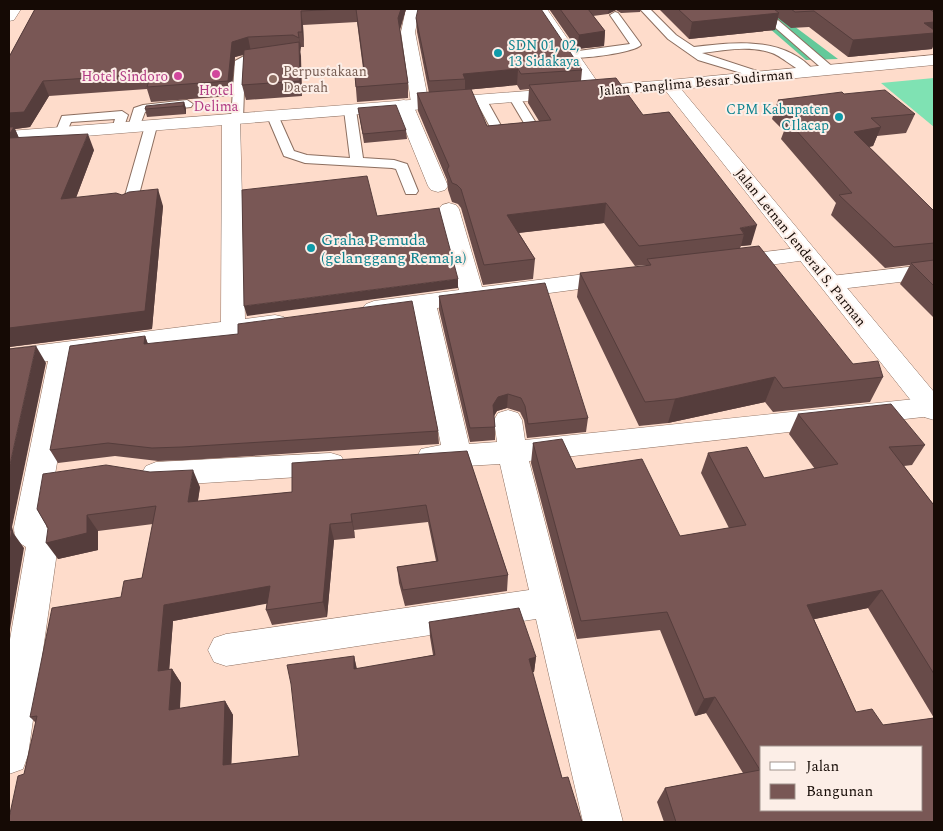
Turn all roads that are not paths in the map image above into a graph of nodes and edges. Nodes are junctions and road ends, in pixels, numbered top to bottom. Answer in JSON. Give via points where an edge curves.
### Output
{"nodes":[{"id":1,"x":14,"y":9,"type":"edge"},
{"id":2,"x":414,"y":9,"type":"edge"},
{"id":3,"x":540,"y":9,"type":"edge"},
{"id":4,"x":645,"y":9,"type":"edge"},
{"id":5,"x":759,"y":9,"type":"edge"},
{"id":6,"x":615,"y":15,"type":"dead end"},
{"id":7,"x":9,"y":17,"type":"edge"},
{"id":8,"x":690,"y":51,"type":"junction"},
{"id":9,"x":277,"y":55,"type":"edge"},
{"id":10,"x":571,"y":55,"type":"junction"},
{"id":11,"x":933,"y":62,"type":"edge"},
{"id":12,"x":830,"y":70,"type":"junction"},
{"id":13,"x":810,"y":72,"type":"junction"},
{"id":14,"x":762,"y":76,"type":"junction"},
{"id":15,"x":669,"y":85,"type":"junction"},
{"id":16,"x":595,"y":90,"type":"junction"},
{"id":17,"x":514,"y":96,"type":"junction"},
{"id":18,"x":481,"y":99,"type":"junction"},
{"id":19,"x":187,"y":104,"type":"dead end"},
{"id":20,"x":412,"y":105,"type":"junction"},
{"id":21,"x":350,"y":110,"type":"junction"},
{"id":22,"x":273,"y":116,"type":"junction"},
{"id":23,"x":234,"y":119,"type":"junction"},
{"id":24,"x":134,"y":127,"type":"junction"},
{"id":25,"x":9,"y":137,"type":"edge"},
{"id":26,"x":357,"y":162,"type":"junction"},
{"id":27,"x":438,"y":186,"type":"dead end"},
{"id":28,"x":411,"y":191,"type":"dead end"},
{"id":29,"x":129,"y":206,"type":"edge"},
{"id":30,"x":449,"y":210,"type":"dead end"},
{"id":31,"x":806,"y":254,"type":"junction"},
{"id":32,"x":711,"y":265,"type":"edge"},
{"id":33,"x":934,"y":271,"type":"edge"},
{"id":34,"x":635,"y":274,"type":"edge"},
{"id":35,"x":831,"y":283,"type":"junction"},
{"id":36,"x":473,"y":296,"type":"junction"},
{"id":37,"x":424,"y":303,"type":"junction"},
{"id":38,"x":355,"y":312,"type":"edge"},
{"id":39,"x":297,"y":320,"type":"edge"},
{"id":40,"x":233,"y":329,"type":"junction"},
{"id":41,"x":63,"y":352,"type":"junction"},
{"id":42,"x":9,"y":358,"type":"edge"},
{"id":43,"x":933,"y":408,"type":"edge"},
{"id":44,"x":508,"y":420,"type":"dead end"},
{"id":45,"x":512,"y":452,"type":"junction"},
{"id":46,"x":457,"y":455,"type":"junction"},
{"id":47,"x":407,"y":459,"type":"edge"},
{"id":48,"x":358,"y":462,"type":"edge"},
{"id":49,"x":133,"y":470,"type":"edge"},
{"id":50,"x":549,"y":602,"type":"junction"},
{"id":51,"x":226,"y":650,"type":"dead end"},
{"id":52,"x":9,"y":755,"type":"edge"},
{"id":53,"x":603,"y":822,"type":"edge"}],
"edges":[{"from":1,"to":7,"type":"street"},
{"from":2,"to":20,"type":"street","via":[[408,32]]},
{"from":3,"to":10,"type":"street"},
{"from":4,"to":8,"type":"lane"},
{"from":5,"to":12,"type":"lane"},
{"from":6,"to":10,"type":"lane","via":[[636,45]]},
{"from":8,"to":13,"type":"lane","via":[[730,46],[772,49]]},
{"from":8,"to":14,"type":"lane","via":[[702,58]]},
{"from":9,"to":23,"type":"lane","via":[[240,61]]},
{"from":10,"to":16,"type":"street"},
{"from":11,"to":12,"type":"street","name":"Jalan Panglima Besar Sudirman"},
{"from":12,"to":13,"type":"street","name":"Jalan Panglima Besar Sudirman"},
{"from":13,"to":14,"type":"street","name":"Jalan Panglima Besar Sudirman"},
{"from":14,"to":15,"type":"street","name":"Jalan Panglima Besar Sudirman"},
{"from":15,"to":16,"type":"street","name":"Jalan Panglima Besar Sudirman"},
{"from":15,"to":31,"type":"street","name":"Jalan Letnan Jenderal S. Parman"},
{"from":16,"to":17,"type":"street","name":"Jalan Panglima Besar Sudirman"},
{"from":17,"to":18,"type":"street","name":"Jalan Panglima Besar Sudirman"},
{"from":17,"to":18,"type":"lane","via":[[535,131],[500,135]]},
{"from":18,"to":20,"type":"street","name":"Jalan Panglima Besar Sudirman"},
{"from":19,"to":24,"type":"lane","via":[[143,108],[138,111]]},
{"from":20,"to":21,"type":"street","name":"Jalan Panglima Besar Sudirman"},
{"from":20,"to":27,"type":"street"},
{"from":21,"to":22,"type":"street","name":"Jalan Panglima Besar Sudirman"},
{"from":21,"to":26,"type":"lane"},
{"from":22,"to":23,"type":"street","name":"Jalan Panglima Besar Sudirman"},
{"from":22,"to":26,"type":"lane","via":[[289,153],[305,159]]},
{"from":23,"to":24,"type":"street","name":"Jalan Panglima Besar Sudirman"},
{"from":23,"to":40,"type":"street"},
{"from":24,"to":25,"type":"street","name":"Jalan Panglima Besar Sudirman"},
{"from":24,"to":29,"type":"lane"},
{"from":26,"to":28,"type":"lane","via":[[402,167]]},
{"from":30,"to":36,"type":"street"},
{"from":31,"to":32,"type":"street"},
{"from":31,"to":35,"type":"street","name":"Jalan Letnan Jenderal S. Parman"},
{"from":33,"to":35,"type":"street"},
{"from":34,"to":36,"type":"street"},
{"from":35,"to":43,"type":"street","name":"Jalan Letnan Jenderal S. Parman"},
{"from":36,"to":37,"type":"street"},
{"from":37,"to":38,"type":"street"},
{"from":37,"to":46,"type":"street"},
{"from":39,"to":40,"type":"street"},
{"from":40,"to":41,"type":"street"},
{"from":41,"to":42,"type":"street"},
{"from":41,"to":52,"type":"street","via":[[54,477],[30,534],[42,545]]},
{"from":43,"to":45,"type":"street"},
{"from":44,"to":45,"type":"street"},
{"from":45,"to":46,"type":"street"},
{"from":45,"to":50,"type":"street"},
{"from":46,"to":47,"type":"street"},
{"from":48,"to":49,"type":"street","via":[[188,474],[158,475]]},
{"from":50,"to":51,"type":"street"},
{"from":50,"to":53,"type":"street"}]}
